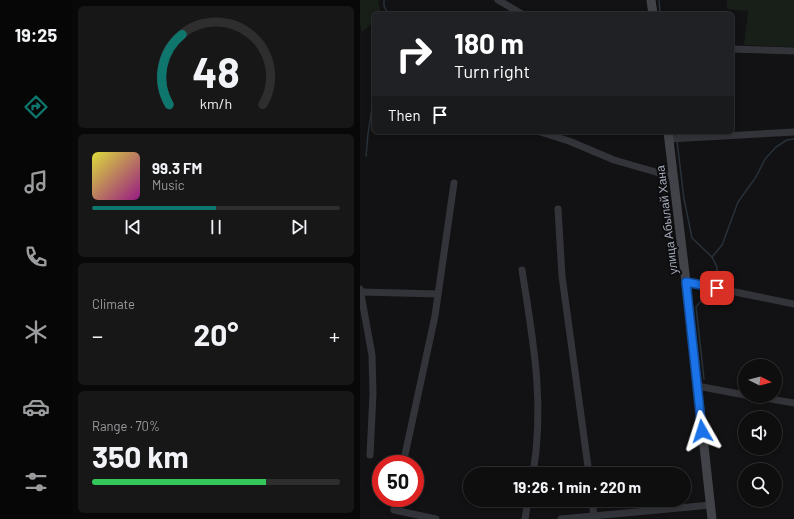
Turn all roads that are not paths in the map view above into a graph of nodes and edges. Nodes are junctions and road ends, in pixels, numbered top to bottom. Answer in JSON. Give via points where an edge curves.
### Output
{"nodes":[{"id":1,"x":498,"y":0,"type":"edge"},
{"id":2,"x":651,"y":0,"type":"edge"},
{"id":3,"x":519,"y":12,"type":"edge"},
{"id":4,"x":653,"y":12,"type":"edge"},
{"id":5,"x":734,"y":49,"type":"edge"},
{"id":6,"x":794,"y":51,"type":"edge"},
{"id":7,"x":794,"y":132,"type":"edge"},
{"id":8,"x":546,"y":134,"type":"edge"},
{"id":9,"x":732,"y":134,"type":"edge"},
{"id":10,"x":734,"y":134,"type":"edge"},
{"id":11,"x":669,"y":136,"type":"edge"},
{"id":12,"x":673,"y":177,"type":"junction"},
{"id":13,"x":454,"y":183,"type":"dead end"},
{"id":14,"x":558,"y":209,"type":"dead end"},
{"id":15,"x":522,"y":270,"type":"dead end"},
{"id":16,"x":686,"y":282,"type":"junction"},
{"id":17,"x":360,"y":290,"type":"edge"},
{"id":18,"x":438,"y":294,"type":"junction"},
{"id":19,"x":794,"y":304,"type":"edge"},
{"id":20,"x":697,"y":386,"type":"junction"},
{"id":21,"x":738,"y":394,"type":"edge"},
{"id":22,"x":782,"y":401,"type":"edge"},
{"id":23,"x":794,"y":403,"type":"edge"},
{"id":24,"x":370,"y":455,"type":"dead end"},
{"id":25,"x":405,"y":455,"type":"edge"},
{"id":26,"x":534,"y":467,"type":"edge"},
{"id":27,"x":588,"y":467,"type":"edge"},
{"id":28,"x":711,"y":505,"type":"junction"},
{"id":29,"x":394,"y":507,"type":"edge"},
{"id":30,"x":527,"y":507,"type":"edge"},
{"id":31,"x":593,"y":507,"type":"edge"},
{"id":32,"x":594,"y":516,"type":"junction"},
{"id":33,"x":436,"y":519,"type":"edge"},
{"id":34,"x":525,"y":519,"type":"edge"},
{"id":35,"x":561,"y":519,"type":"edge"},
{"id":36,"x":712,"y":519,"type":"edge"}],
"edges":[{"from":1,"to":3,"type":"street"},
{"from":2,"to":4,"type":"main road"},
{"from":5,"to":6,"type":"street"},
{"from":7,"to":10,"type":"street"},
{"from":8,"to":12,"type":"street","via":[[614,160]]},
{"from":9,"to":11,"type":"street"},
{"from":11,"to":12,"type":"main road","name":"улица Абылай Хана"},
{"from":12,"to":16,"type":"main road","name":"улица Абылай Хана"},
{"from":13,"to":18,"type":"street"},
{"from":14,"to":27,"type":"street","via":[[562,276]]},
{"from":15,"to":26,"type":"street","via":[[538,385]]},
{"from":16,"to":19,"type":"street"},
{"from":16,"to":20,"type":"main road","name":"улица Абылай Хана"},
{"from":17,"to":18,"type":"street"},
{"from":17,"to":24,"type":"street","via":[[372,355]]},
{"from":18,"to":25,"type":"street"},
{"from":20,"to":21,"type":"street"},
{"from":20,"to":28,"type":"main road","name":"улица Абылай Хана"},
{"from":22,"to":23,"type":"street"},
{"from":28,"to":32,"type":"street"},
{"from":28,"to":36,"type":"main road","name":"улица Абылай Хана"},
{"from":29,"to":33,"type":"street","via":[[394,510]]},
{"from":30,"to":34,"type":"street"},
{"from":31,"to":32,"type":"street"},
{"from":32,"to":35,"type":"street"}]}
